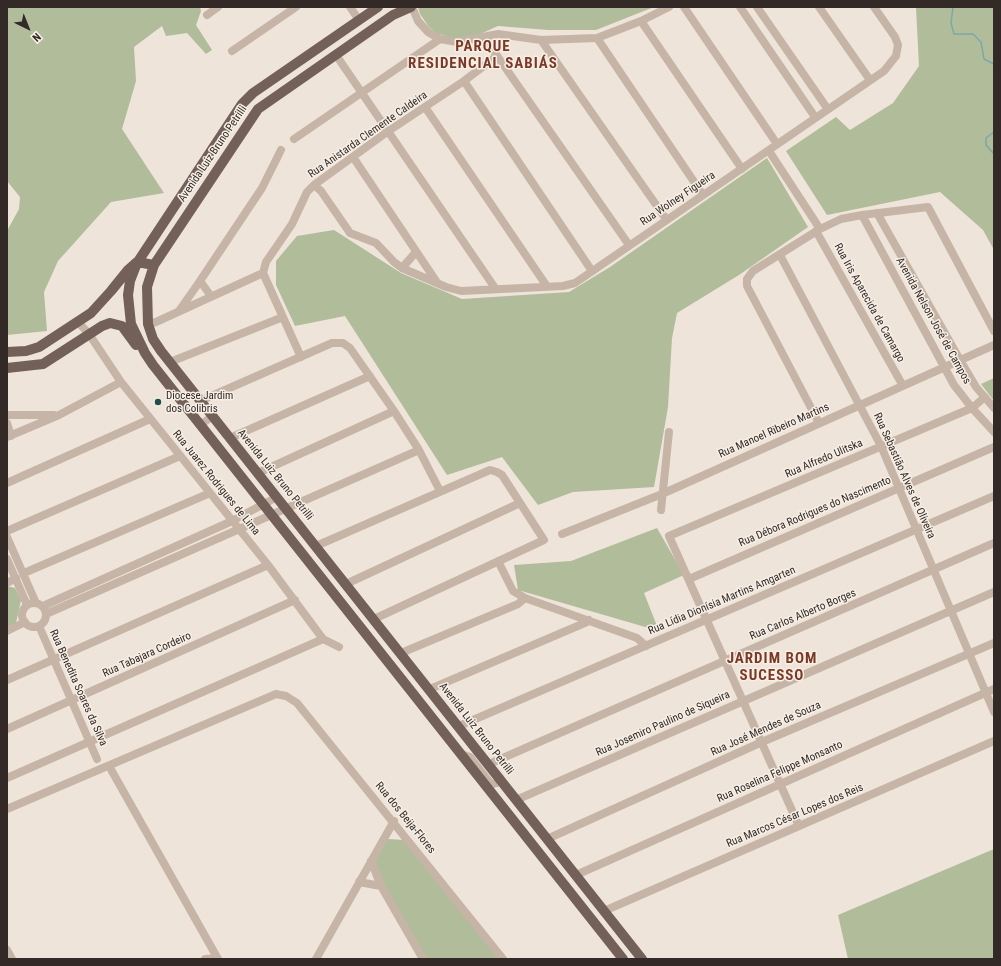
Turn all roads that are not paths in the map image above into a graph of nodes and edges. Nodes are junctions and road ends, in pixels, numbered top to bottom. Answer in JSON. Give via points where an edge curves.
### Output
{"nodes":[{"id":1,"x":218,"y":7,"type":"edge"},
{"id":2,"x":296,"y":7,"type":"edge"},
{"id":3,"x":350,"y":7,"type":"edge"},
{"id":4,"x":378,"y":7,"type":"edge"},
{"id":5,"x":412,"y":7,"type":"edge"},
{"id":6,"x":669,"y":7,"type":"edge"},
{"id":7,"x":684,"y":7,"type":"edge"},
{"id":8,"x":740,"y":7,"type":"edge"},
{"id":9,"x":758,"y":7,"type":"edge"},
{"id":10,"x":819,"y":7,"type":"edge"},
{"id":11,"x":874,"y":7,"type":"edge"},
{"id":12,"x":207,"y":15,"type":"dead end"},
{"id":13,"x":359,"y":20,"type":"junction"},
{"id":14,"x":641,"y":21,"type":"junction"},
{"id":15,"x":369,"y":32,"type":"junction"},
{"id":16,"x":484,"y":37,"type":"junction"},
{"id":17,"x":597,"y":38,"type":"junction"},
{"id":18,"x":440,"y":39,"type":"junction"},
{"id":19,"x":541,"y":40,"type":"junction"},
{"id":20,"x":324,"y":44,"type":"junction"},
{"id":21,"x":232,"y":51,"type":"dead end"},
{"id":22,"x":334,"y":56,"type":"junction"},
{"id":23,"x":497,"y":56,"type":"junction"},
{"id":24,"x":870,"y":80,"type":"junction"},
{"id":25,"x":464,"y":81,"type":"junction"},
{"id":26,"x":361,"y":94,"type":"junction"},
{"id":27,"x":242,"y":104,"type":"junction"},
{"id":28,"x":425,"y":107,"type":"junction"},
{"id":29,"x":827,"y":108,"type":"junction"},
{"id":30,"x":254,"y":114,"type":"junction"},
{"id":31,"x":816,"y":117,"type":"junction"},
{"id":32,"x":387,"y":132,"type":"junction"},
{"id":33,"x":294,"y":139,"type":"dead end"},
{"id":34,"x":777,"y":144,"type":"junction"},
{"id":35,"x":281,"y":150,"type":"dead end"},
{"id":36,"x":769,"y":150,"type":"junction"},
{"id":37,"x":352,"y":158,"type":"junction"},
{"id":38,"x":742,"y":169,"type":"junction"},
{"id":39,"x":314,"y":186,"type":"junction"},
{"id":40,"x":703,"y":195,"type":"junction"},
{"id":41,"x":878,"y":213,"type":"junction"},
{"id":42,"x":862,"y":215,"type":"junction"},
{"id":43,"x":666,"y":219,"type":"junction"},
{"id":44,"x":818,"y":230,"type":"junction"},
{"id":45,"x":629,"y":245,"type":"junction"},
{"id":46,"x":416,"y":252,"type":"junction"},
{"id":47,"x":780,"y":255,"type":"junction"},
{"id":48,"x":138,"y":262,"type":"junction"},
{"id":49,"x":154,"y":264,"type":"junction"},
{"id":50,"x":402,"y":268,"type":"junction"},
{"id":51,"x":592,"y":271,"type":"junction"},
{"id":52,"x":263,"y":273,"type":"junction"},
{"id":53,"x":200,"y":280,"type":"junction"},
{"id":54,"x":437,"y":282,"type":"junction"},
{"id":55,"x":546,"y":286,"type":"junction"},
{"id":56,"x":495,"y":288,"type":"junction"},
{"id":57,"x":211,"y":296,"type":"junction"},
{"id":58,"x":178,"y":311,"type":"junction"},
{"id":59,"x":283,"y":317,"type":"junction"},
{"id":60,"x":78,"y":322,"type":"junction"},
{"id":61,"x":148,"y":324,"type":"junction"},
{"id":62,"x":994,"y":332,"type":"edge"},
{"id":63,"x":89,"y":334,"type":"junction"},
{"id":64,"x":994,"y":345,"type":"edge"},
{"id":65,"x":7,"y":352,"type":"edge"},
{"id":66,"x":145,"y":353,"type":"junction"},
{"id":67,"x":301,"y":357,"type":"junction"},
{"id":68,"x":960,"y":360,"type":"junction"},
{"id":69,"x":170,"y":362,"type":"junction"},
{"id":70,"x":945,"y":367,"type":"junction"},
{"id":71,"x":7,"y":368,"type":"edge"},
{"id":72,"x":370,"y":376,"type":"junction"},
{"id":73,"x":121,"y":382,"type":"junction"},
{"id":74,"x":903,"y":386,"type":"junction"},
{"id":75,"x":985,"y":398,"type":"junction"},
{"id":76,"x":200,"y":401,"type":"junction"},
{"id":77,"x":860,"y":405,"type":"junction"},
{"id":78,"x":972,"y":408,"type":"junction"},
{"id":79,"x":994,"y":408,"type":"edge"},
{"id":80,"x":394,"y":411,"type":"junction"},
{"id":81,"x":59,"y":414,"type":"junction"},
{"id":82,"x":7,"y":415,"type":"edge"},
{"id":83,"x":213,"y":416,"type":"junction"},
{"id":84,"x":150,"y":419,"type":"junction"},
{"id":85,"x":7,"y":423,"type":"edge"},
{"id":86,"x":819,"y":423,"type":"junction"},
{"id":87,"x":200,"y":425,"type":"junction"},
{"id":88,"x":670,"y":432,"type":"dead end"},
{"id":89,"x":994,"y":432,"type":"edge"},
{"id":90,"x":9,"y":436,"type":"edge"},
{"id":91,"x":230,"y":438,"type":"junction"},
{"id":92,"x":881,"y":446,"type":"junction"},
{"id":93,"x":994,"y":447,"type":"edge"},
{"id":94,"x":419,"y":450,"type":"junction"},
{"id":95,"x":180,"y":456,"type":"junction"},
{"id":96,"x":258,"y":473,"type":"junction"},
{"id":97,"x":7,"y":483,"type":"edge"},
{"id":98,"x":899,"y":488,"type":"junction"},
{"id":99,"x":440,"y":491,"type":"junction"},
{"id":100,"x":210,"y":493,"type":"junction"},
{"id":101,"x":662,"y":494,"type":"junction"},
{"id":102,"x":994,"y":496,"type":"edge"},
{"id":103,"x":277,"y":497,"type":"junction"},
{"id":104,"x":520,"y":503,"type":"junction"},
{"id":105,"x":263,"y":506,"type":"junction"},
{"id":106,"x":286,"y":508,"type":"junction"},
{"id":107,"x":661,"y":510,"type":"dead end"},
{"id":108,"x":270,"y":514,"type":"junction"},
{"id":109,"x":232,"y":521,"type":"junction"},
{"id":110,"x":916,"y":529,"type":"junction"},
{"id":111,"x":238,"y":530,"type":"junction"},
{"id":112,"x":7,"y":531,"type":"edge"},
{"id":113,"x":562,"y":534,"type":"dead end"},
{"id":114,"x":7,"y":537,"type":"edge"},
{"id":115,"x":994,"y":544,"type":"edge"},
{"id":116,"x":316,"y":546,"type":"junction"},
{"id":117,"x":7,"y":559,"type":"edge"},
{"id":118,"x":498,"y":561,"type":"junction"},
{"id":119,"x":268,"y":565,"type":"junction"},
{"id":120,"x":934,"y":570,"type":"junction"},
{"id":121,"x":24,"y":573,"type":"junction"},
{"id":122,"x":16,"y":578,"type":"junction"},
{"id":123,"x":689,"y":579,"type":"junction"},
{"id":124,"x":7,"y":583,"type":"edge"},
{"id":125,"x":346,"y":584,"type":"junction"},
{"id":126,"x":994,"y":592,"type":"edge"},
{"id":127,"x":525,"y":598,"type":"junction"},
{"id":128,"x":295,"y":600,"type":"junction"},
{"id":129,"x":27,"y":605,"type":"junction"},
{"id":130,"x":42,"y":608,"type":"junction"},
{"id":131,"x":951,"y":611,"type":"junction"},
{"id":132,"x":374,"y":619,"type":"junction"},
{"id":133,"x":588,"y":620,"type":"junction"},
{"id":134,"x":707,"y":620,"type":"junction"},
{"id":135,"x":25,"y":622,"type":"junction"},
{"id":136,"x":39,"y":626,"type":"junction"},
{"id":137,"x":7,"y":631,"type":"edge"},
{"id":138,"x":323,"y":639,"type":"junction"},
{"id":139,"x":994,"y":643,"type":"edge"},
{"id":140,"x":646,"y":646,"type":"junction"},
{"id":141,"x":339,"y":647,"type":"dead end"},
{"id":142,"x":401,"y":653,"type":"junction"},
{"id":143,"x":969,"y":654,"type":"junction"},
{"id":144,"x":53,"y":660,"type":"junction"},
{"id":145,"x":725,"y":660,"type":"junction"},
{"id":146,"x":7,"y":680,"type":"edge"},
{"id":147,"x":430,"y":689,"type":"junction"},
{"id":148,"x":994,"y":689,"type":"edge"},
{"id":149,"x":986,"y":692,"type":"junction"},
{"id":150,"x":71,"y":701,"type":"junction"},
{"id":151,"x":743,"y":701,"type":"junction"},
{"id":152,"x":994,"y":712,"type":"edge"},
{"id":153,"x":459,"y":726,"type":"junction"},
{"id":154,"x":7,"y":729,"type":"edge"},
{"id":155,"x":994,"y":741,"type":"edge"},
{"id":156,"x":89,"y":742,"type":"junction"},
{"id":157,"x":762,"y":742,"type":"junction"},
{"id":158,"x":461,"y":754,"type":"junction"},
{"id":159,"x":97,"y":759,"type":"dead end"},
{"id":160,"x":489,"y":764,"type":"junction"},
{"id":161,"x":109,"y":766,"type":"junction"},
{"id":162,"x":7,"y":778,"type":"edge"},
{"id":163,"x":500,"y":778,"type":"junction"},
{"id":164,"x":780,"y":783,"type":"junction"},
{"id":165,"x":508,"y":788,"type":"junction"},
{"id":166,"x":496,"y":798,"type":"junction"},
{"id":167,"x":516,"y":800,"type":"junction"},
{"id":168,"x":7,"y":809,"type":"edge"},
{"id":169,"x":394,"y":821,"type":"junction"},
{"id":170,"x":799,"y":826,"type":"junction"},
{"id":171,"x":548,"y":839,"type":"junction"},
{"id":172,"x":371,"y":861,"type":"junction"},
{"id":173,"x":576,"y":875,"type":"junction"},
{"id":174,"x":359,"y":882,"type":"junction"},
{"id":175,"x":381,"y":886,"type":"junction"},
{"id":176,"x":604,"y":911,"type":"junction"},
{"id":177,"x":7,"y":950,"type":"edge"},
{"id":178,"x":12,"y":959,"type":"edge"},
{"id":179,"x":205,"y":959,"type":"edge"},
{"id":180,"x":218,"y":959,"type":"edge"},
{"id":181,"x":316,"y":959,"type":"edge"},
{"id":182,"x":423,"y":959,"type":"edge"},
{"id":183,"x":503,"y":959,"type":"edge"},
{"id":184,"x":623,"y":959,"type":"edge"},
{"id":185,"x":642,"y":959,"type":"edge"}],
"edges":[{"from":1,"to":12,"type":"street"},
{"from":2,"to":21,"type":"street"},
{"from":3,"to":13,"type":"street"},
{"from":4,"to":13,"type":"main road","name":"Avenida Luiz Bruno Petrilli"},
{"from":5,"to":15,"type":"main road","name":"Avenida Luiz Bruno Petrilli","via":[[393,15]]},
{"from":5,"to":18,"type":"street","via":[[422,27]]},
{"from":6,"to":14,"type":"street"},
{"from":7,"to":34,"type":"street"},
{"from":8,"to":31,"type":"street"},
{"from":9,"to":29,"type":"street"},
{"from":10,"to":24,"type":"street"},
{"from":11,"to":24,"type":"street","name":"Rua Wolney Figueira","via":[[895,37],[898,51],[890,64]]},
{"from":13,"to":15,"type":"main road"},
{"from":13,"to":20,"type":"main road","name":"Avenida Luiz Bruno Petrilli"},
{"from":14,"to":17,"type":"street"},
{"from":14,"to":38,"type":"street"},
{"from":15,"to":22,"type":"main road","name":"Avenida Luiz Bruno Petrilli"},
{"from":16,"to":18,"type":"street","via":[[457,42]]},
{"from":16,"to":19,"type":"street","via":[[498,34]]},
{"from":16,"to":23,"type":"street"},
{"from":17,"to":19,"type":"street"},
{"from":17,"to":40,"type":"street"},
{"from":18,"to":26,"type":"street"},
{"from":19,"to":43,"type":"street"},
{"from":20,"to":22,"type":"main road","via":[[327,52]]},
{"from":20,"to":27,"type":"main road","name":"Avenida Luiz Bruno Petrilli","via":[[253,93]]},
{"from":22,"to":26,"type":"street"},
{"from":22,"to":30,"type":"main road","name":"Avenida Luiz Bruno Petrilli","via":[[264,104]]},
{"from":23,"to":25,"type":"street","name":"Rua Anistarda Clemente Caldeira"},
{"from":23,"to":45,"type":"street"},
{"from":24,"to":29,"type":"street","name":"Rua Wolney Figueira"},
{"from":25,"to":28,"type":"street","name":"Rua Anistarda Clemente Caldeira"},
{"from":25,"to":51,"type":"street"},
{"from":26,"to":32,"type":"street"},
{"from":26,"to":33,"type":"street"},
{"from":27,"to":30,"type":"main road"},
{"from":27,"to":48,"type":"main road","name":"Avenida Luiz Bruno Petrilli"},
{"from":28,"to":32,"type":"street","name":"Rua Anistarda Clemente Caldeira"},
{"from":28,"to":55,"type":"street"},
{"from":29,"to":31,"type":"street","name":"Rua Wolney Figueira"},
{"from":30,"to":49,"type":"main road","name":"Avenida Luiz Bruno Petrilli"},
{"from":31,"to":34,"type":"street","name":"Rua Wolney Figueira"},
{"from":32,"to":37,"type":"street","name":"Rua Anistarda Clemente Caldeira"},
{"from":32,"to":56,"type":"street"},
{"from":34,"to":36,"type":"street","name":"Rua Wolney Figueira"},
{"from":35,"to":53,"type":"street","via":[[262,188]]},
{"from":36,"to":38,"type":"street","name":"Rua Wolney Figueira"},
{"from":36,"to":44,"type":"street","name":"Rua Iris Aparecida de Camargo"},
{"from":37,"to":39,"type":"street","name":"Rua Anistarda Clemente Caldeira"},
{"from":37,"to":46,"type":"street"},
{"from":38,"to":40,"type":"street","name":"Rua Wolney Figueira"},
{"from":39,"to":50,"type":"street","name":"Rua Wolney Figueira","via":[[321,191],[350,233],[376,243]]},
{"from":39,"to":52,"type":"street","name":"Rua Anistarda Clemente Caldeira","via":[[307,192],[292,224],[266,262]]},
{"from":40,"to":43,"type":"street","name":"Rua Wolney Figueira"},
{"from":41,"to":42,"type":"street"},
{"from":41,"to":62,"type":"street","via":[[928,207]]},
{"from":41,"to":68,"type":"street","name":"Avenida Nelson José de Campos"},
{"from":42,"to":44,"type":"street","via":[[841,219]]},
{"from":42,"to":70,"type":"street","name":"Avenida Nelson José de Campos"},
{"from":43,"to":45,"type":"street","name":"Rua Wolney Figueira"},
{"from":44,"to":47,"type":"street"},
{"from":44,"to":74,"type":"street","name":"Rua Iris Aparecida de Camargo"},
{"from":45,"to":51,"type":"street","name":"Rua Wolney Figueira"},
{"from":46,"to":50,"type":"street"},
{"from":46,"to":54,"type":"street"},
{"from":47,"to":77,"type":"street","name":"Rua Sebastião Alves de Oliveira"},
{"from":47,"to":86,"type":"street","via":[[749,276],[747,288]]},
{"from":48,"to":49,"type":"main road"},
{"from":48,"to":60,"type":"main road","via":[[91,313]]},
{"from":48,"to":66,"type":"main road","name":"Avenida Luiz Bruno Petrilli","via":[[130,281],[129,310],[131,324]]},
{"from":49,"to":61,"type":"main road","name":"Avenida Luiz Bruno Petrilli","via":[[147,288]]},
{"from":50,"to":54,"type":"street","name":"Rua Wolney Figueira"},
{"from":51,"to":55,"type":"street","name":"Rua Wolney Figueira","via":[[575,283]]},
{"from":52,"to":57,"type":"street"},
{"from":52,"to":59,"type":"street"},
{"from":53,"to":57,"type":"street"},
{"from":53,"to":58,"type":"street"},
{"from":54,"to":56,"type":"street","name":"Rua Wolney Figueira","via":[[461,291]]},
{"from":55,"to":56,"type":"street","name":"Rua Wolney Figueira"},
{"from":57,"to":58,"type":"street"},
{"from":58,"to":61,"type":"street"},
{"from":59,"to":67,"type":"street"},
{"from":59,"to":69,"type":"street"},
{"from":60,"to":63,"type":"street","name":"Rua Juarez Rodrigues de Lima"},
{"from":60,"to":65,"type":"main road","via":[[33,349]]},
{"from":61,"to":69,"type":"main road","name":"Avenida Luiz Bruno Petrilli","via":[[153,339]]},
{"from":63,"to":66,"type":"main road","via":[[106,324],[118,324]]},
{"from":63,"to":71,"type":"main road","via":[[43,364]]},
{"from":63,"to":73,"type":"street","name":"Rua Juarez Rodrigues de Lima"},
{"from":64,"to":68,"type":"street","name":"Rua Manoel Ribeiro Martins"},
{"from":66,"to":87,"type":"main road","name":"Avenida Luiz Bruno Petrilli"},
{"from":67,"to":72,"type":"street","via":[[332,343],[341,342],[348,346]]},
{"from":67,"to":76,"type":"street"},
{"from":68,"to":70,"type":"street","name":"Rua Manoel Ribeiro Martins"},
{"from":68,"to":75,"type":"street","name":"Avenida Nelson José de Campos"},
{"from":69,"to":76,"type":"main road","name":"Avenida Luiz Bruno Petrilli"},
{"from":70,"to":74,"type":"street","name":"Rua Manoel Ribeiro Martins"},
{"from":70,"to":78,"type":"street","name":"Avenida Nelson José de Campos","via":[[954,385]]},
{"from":72,"to":80,"type":"street"},
{"from":72,"to":91,"type":"street"},
{"from":73,"to":81,"type":"street"},
{"from":73,"to":84,"type":"street","name":"Rua Juarez Rodrigues de Lima"},
{"from":74,"to":77,"type":"street","name":"Rua Manoel Ribeiro Martins"},
{"from":75,"to":78,"type":"street","name":"Rua Alfredo Ulitska"},
{"from":75,"to":79,"type":"street","name":"Avenida Nelson José de Campos"},
{"from":76,"to":83,"type":"main road","name":"Avenida Luiz Bruno Petrilli"},
{"from":77,"to":86,"type":"street","name":"Rua Manoel Ribeiro Martins"},
{"from":77,"to":92,"type":"street","name":"Rua Sebastião Alves de Oliveira"},
{"from":78,"to":89,"type":"street","name":"Avenida Nelson José de Campos"},
{"from":78,"to":92,"type":"street","name":"Rua Alfredo Ulitska"},
{"from":80,"to":94,"type":"street"},
{"from":80,"to":96,"type":"street"},
{"from":81,"to":82,"type":"street"},
{"from":81,"to":90,"type":"street"},
{"from":83,"to":87,"type":"street"},
{"from":83,"to":91,"type":"main road","name":"Avenida Luiz Bruno Petrilli"},
{"from":84,"to":95,"type":"street","name":"Rua Juarez Rodrigues de Lima"},
{"from":84,"to":97,"type":"street"},
{"from":85,"to":90,"type":"street"},
{"from":86,"to":101,"type":"street","name":"Rua Manoel Ribeiro Martins"},
{"from":87,"to":105,"type":"main road","name":"Avenida Luiz Bruno Petrilli"},
{"from":88,"to":101,"type":"street"},
{"from":91,"to":96,"type":"main road","name":"Avenida Luiz Bruno Petrilli"},
{"from":92,"to":98,"type":"street","name":"Rua Sebastião Alves de Oliveira"},
{"from":92,"to":123,"type":"street","name":"Rua Alfredo Ulitska","via":[[670,536]]},
{"from":93,"to":98,"type":"street","name":"Rua Débora Rodrigues do Nascimento"},
{"from":94,"to":99,"type":"street"},
{"from":94,"to":106,"type":"street"},
{"from":95,"to":100,"type":"street","name":"Rua Juarez Rodrigues de Lima"},
{"from":95,"to":112,"type":"street"},
{"from":96,"to":103,"type":"main road","name":"Avenida Luiz Bruno Petrilli"},
{"from":98,"to":110,"type":"street","name":"Rua Sebastião Alves de Oliveira"},
{"from":98,"to":123,"type":"street","name":"Rua Débora Rodrigues do Nascimento"},
{"from":99,"to":104,"type":"street","via":[[490,470],[502,475]]},
{"from":99,"to":116,"type":"street"},
{"from":100,"to":109,"type":"street","name":"Rua Juarez Rodrigues de Lima"},
{"from":100,"to":121,"type":"street"},
{"from":101,"to":107,"type":"street"},
{"from":101,"to":113,"type":"street","name":"Rua Manoel Ribeiro Martins"},
{"from":102,"to":110,"type":"street","name":"Rua Lídia Dionísia Martins Amgarten"},
{"from":103,"to":105,"type":"street"},
{"from":103,"to":106,"type":"main road","name":"Avenida Luiz Bruno Petrilli"},
{"from":104,"to":118,"type":"street","via":[[544,540]]},
{"from":104,"to":125,"type":"street"},
{"from":105,"to":108,"type":"main road","name":"Avenida Luiz Bruno Petrilli"},
{"from":105,"to":109,"type":"street"},
{"from":106,"to":108,"type":"street"},
{"from":106,"to":116,"type":"main road","name":"Avenida Luiz Bruno Petrilli"},
{"from":108,"to":111,"type":"street"},
{"from":108,"to":158,"type":"main road","name":"Avenida Luiz Bruno Petrilli"},
{"from":109,"to":111,"type":"street","name":"Rua Juarez Rodrigues de Lima"},
{"from":109,"to":130,"type":"street"},
{"from":110,"to":120,"type":"street","name":"Rua Sebastião Alves de Oliveira"},
{"from":110,"to":134,"type":"street","name":"Rua Lídia Dionísia Martins Amgarten"},
{"from":111,"to":119,"type":"street","name":"Rua Juarez Rodrigues de Lima"},
{"from":111,"to":130,"type":"street"},
{"from":114,"to":121,"type":"street"},
{"from":115,"to":120,"type":"street","name":"Rua Carlos Alberto Borges"},
{"from":116,"to":125,"type":"main road","name":"Avenida Luiz Bruno Petrilli"},
{"from":117,"to":122,"type":"street"},
{"from":118,"to":127,"type":"street","via":[[513,591]]},
{"from":118,"to":132,"type":"street"},
{"from":119,"to":128,"type":"street","name":"Rua Juarez Rodrigues de Lima"},
{"from":119,"to":144,"type":"street"},
{"from":120,"to":131,"type":"street","name":"Rua Sebastião Alves de Oliveira"},
{"from":120,"to":145,"type":"street","name":"Rua Carlos Alberto Borges"},
{"from":121,"to":130,"type":"street"},
{"from":122,"to":124,"type":"street"},
{"from":122,"to":129,"type":"street"},
{"from":123,"to":134,"type":"street"},
{"from":125,"to":132,"type":"main road","name":"Avenida Luiz Bruno Petrilli"},
{"from":126,"to":131,"type":"street","name":"Rua Josemiro Paulino de Siqueira"},
{"from":127,"to":133,"type":"street"},
{"from":127,"to":142,"type":"street","via":[[518,604]]},
{"from":128,"to":138,"type":"street","name":"Rua Juarez Rodrigues de Lima"},
{"from":128,"to":150,"type":"street","name":"Rua Tabajara Cordeiro"},
{"from":129,"to":130,"type":"street"},
{"from":129,"to":135,"type":"street","via":[[22,615]]},
{"from":130,"to":136,"type":"street","via":[[44,621]]},
{"from":131,"to":143,"type":"street","name":"Rua Sebastião Alves de Oliveira"},
{"from":131,"to":151,"type":"street","name":"Rua Josemiro Paulino de Siqueira"},
{"from":132,"to":142,"type":"main road","name":"Avenida Luiz Bruno Petrilli"},
{"from":133,"to":140,"type":"street","via":[[637,638]]},
{"from":133,"to":147,"type":"street"},
{"from":134,"to":140,"type":"street","name":"Rua Lídia Dionísia Martins Amgarten"},
{"from":134,"to":145,"type":"street"},
{"from":135,"to":136,"type":"street","via":[[31,627]]},
{"from":135,"to":137,"type":"street"},
{"from":136,"to":144,"type":"street","name":"Rua Benedita Soares da Silva"},
{"from":138,"to":141,"type":"street"},
{"from":138,"to":156,"type":"street"},
{"from":139,"to":143,"type":"street","name":"Rua José Mendes de Souza"},
{"from":140,"to":153,"type":"street","name":"Rua Lídia Dionísia Martins Amgarten"},
{"from":142,"to":147,"type":"main road","name":"Avenida Luiz Bruno Petrilli"},
{"from":143,"to":149,"type":"street","name":"Rua Sebastião Alves de Oliveira"},
{"from":143,"to":157,"type":"street","name":"Rua José Mendes de Souza"},
{"from":144,"to":146,"type":"street"},
{"from":144,"to":150,"type":"street","name":"Rua Benedita Soares da Silva"},
{"from":145,"to":151,"type":"street"},
{"from":145,"to":160,"type":"street","name":"Rua Carlos Alberto Borges"},
{"from":147,"to":153,"type":"main road","name":"Avenida Luiz Bruno Petrilli"},
{"from":148,"to":149,"type":"street","name":"Rua Roselina Felippe Monsanto"},
{"from":149,"to":152,"type":"street","name":"Rua Sebastião Alves de Oliveira"},
{"from":149,"to":164,"type":"street","name":"Rua Roselina Felippe Monsanto"},
{"from":150,"to":154,"type":"street","name":"Rua Tabajara Cordeiro"},
{"from":150,"to":156,"type":"street","name":"Rua Benedita Soares da Silva"},
{"from":151,"to":157,"type":"street"},
{"from":151,"to":167,"type":"street","name":"Rua Josemiro Paulino de Siqueira"},
{"from":153,"to":160,"type":"main road","name":"Avenida Luiz Bruno Petrilli"},
{"from":155,"to":170,"type":"street","name":"Rua Marcos César Lopes dos Reis"},
{"from":156,"to":159,"type":"street","name":"Rua Benedita Soares da Silva"},
{"from":156,"to":162,"type":"street"},
{"from":157,"to":164,"type":"street"},
{"from":157,"to":171,"type":"street","name":"Rua José Mendes de Souza"},
{"from":158,"to":163,"type":"street","via":[[470,757],[491,784],[497,783]]},
{"from":158,"to":166,"type":"main road","name":"Avenida Luiz Bruno Petrilli"},
{"from":160,"to":163,"type":"main road","name":"Avenida Luiz Bruno Petrilli"},
{"from":161,"to":168,"type":"street"},
{"from":161,"to":169,"type":"street","name":"Rua dos Beija-Flores","via":[[276,694],[286,696],[297,703]]},
{"from":161,"to":180,"type":"street"},
{"from":163,"to":165,"type":"main road","name":"Avenida Luiz Bruno Petrilli"},
{"from":164,"to":170,"type":"street"},
{"from":164,"to":173,"type":"street","name":"Rua Roselina Felippe Monsanto"},
{"from":165,"to":166,"type":"street","via":[[495,788]]},
{"from":165,"to":167,"type":"main road","name":"Avenida Luiz Bruno Petrilli"},
{"from":166,"to":184,"type":"main road","name":"Avenida Luiz Bruno Petrilli"},
{"from":167,"to":171,"type":"main road","name":"Avenida Luiz Bruno Petrilli"},
{"from":169,"to":172,"type":"street"},
{"from":169,"to":183,"type":"street","name":"Rua dos Beija-Flores"},
{"from":170,"to":176,"type":"street","name":"Rua Marcos César Lopes dos Reis"},
{"from":171,"to":173,"type":"main road","name":"Avenida Luiz Bruno Petrilli"},
{"from":172,"to":174,"type":"street"},
{"from":172,"to":175,"type":"street"},
{"from":173,"to":176,"type":"main road","name":"Avenida Luiz Bruno Petrilli"},
{"from":174,"to":175,"type":"street"},
{"from":174,"to":181,"type":"street"},
{"from":175,"to":182,"type":"street"},
{"from":176,"to":185,"type":"main road","name":"Avenida Luiz Bruno Petrilli"},
{"from":177,"to":178,"type":"street"},
{"from":179,"to":180,"type":"street"}]}
